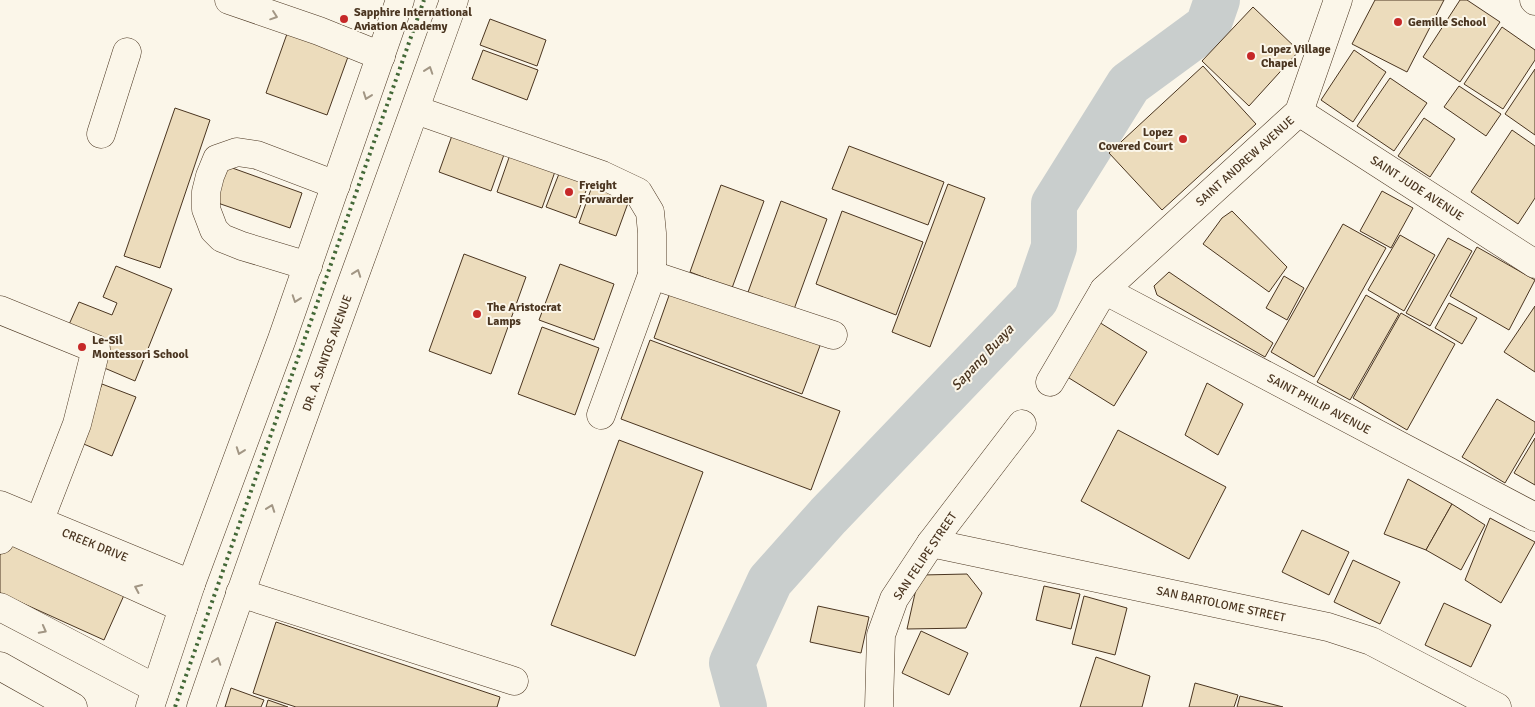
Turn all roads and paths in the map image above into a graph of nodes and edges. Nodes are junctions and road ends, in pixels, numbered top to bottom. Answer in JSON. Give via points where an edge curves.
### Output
{"nodes":[{"id":1,"x":229,"y":0,"type":"edge"},
{"id":2,"x":400,"y":0,"type":"edge"},
{"id":3,"x":454,"y":0,"type":"edge"},
{"id":4,"x":1338,"y":0,"type":"edge"},
{"id":5,"x":127,"y":52,"type":"dead end"},
{"id":6,"x":381,"y":56,"type":"junction"},
{"id":7,"x":416,"y":110,"type":"junction"},
{"id":8,"x":1299,"y":112,"type":"junction"},
{"id":9,"x":100,"y":134,"type":"dead end"},
{"id":10,"x":336,"y":185,"type":"junction"},
{"id":11,"x":1535,"y":264,"type":"edge"},
{"id":12,"x":308,"y":266,"type":"junction"},
{"id":13,"x":652,"y":276,"type":"junction"},
{"id":14,"x":1104,"y":290,"type":"junction"},
{"id":15,"x":0,"y":310,"type":"edge"},
{"id":16,"x":833,"y":335,"type":"dead end"},
{"id":17,"x":1050,"y":382,"type":"dead end"},
{"id":18,"x":600,"y":415,"type":"dead end"},
{"id":19,"x":1022,"y":424,"type":"dead end"},
{"id":20,"x":0,"y":505,"type":"edge"},
{"id":21,"x":1535,"y":517,"type":"edge"},
{"id":22,"x":39,"y":522,"type":"junction"},
{"id":23,"x":0,"y":540,"type":"edge"},
{"id":24,"x":931,"y":543,"type":"junction"},
{"id":25,"x":240,"y":593,"type":"junction"},
{"id":26,"x":187,"y":596,"type":"junction"},
{"id":27,"x":0,"y":607,"type":"edge"},
{"id":28,"x":0,"y":666,"type":"edge"},
{"id":29,"x":514,"y":681,"type":"dead end"},
{"id":30,"x":153,"y":698,"type":"edge"},
{"id":31,"x":74,"y":707,"type":"edge"},
{"id":32,"x":201,"y":707,"type":"edge"},
{"id":33,"x":879,"y":707,"type":"edge"},
{"id":34,"x":1497,"y":707,"type":"edge"}],
"edges":[{"from":1,"to":6,"type":"street","one_way":true},
{"from":2,"to":6,"type":"street"},
{"from":7,"to":3,"type":"street","name":"DR. A. SANTOS AVENUE","one_way":true},
{"from":4,"to":8,"type":"street","name":"SAINT ANDREW AVENUE"},
{"from":5,"to":9,"type":"street"},
{"from":6,"to":10,"type":"street","one_way":true},
{"from":7,"to":13,"type":"street","via":[[602,175],[638,192],[650,212]]},
{"from":25,"to":7,"type":"street","name":"DR. A. SANTOS AVENUE","one_way":true},
{"from":8,"to":11,"type":"street","name":"SAINT JUDE AVENUE"},
{"from":8,"to":14,"type":"street","name":"SAINT ANDREW AVENUE"},
{"from":10,"to":12,"type":"street"},
{"from":10,"to":12,"type":"street","via":[[257,155],[237,152],[217,159],[210,176],[206,209],[214,230],[222,238]]},
{"from":12,"to":26,"type":"street","one_way":true},
{"from":13,"to":16,"type":"street"},
{"from":13,"to":18,"type":"street"},
{"from":14,"to":17,"type":"street","name":"SAINT ANDREW AVENUE"},
{"from":14,"to":21,"type":"street","name":"SAINT PHILIP AVENUE"},
{"from":15,"to":22,"type":"street","via":[[96,349],[76,424]]},
{"from":19,"to":24,"type":"street","name":"SAN FELIPE STREET"},
{"from":20,"to":22,"type":"street","name":"CREEK DRIVE"},
{"from":22,"to":26,"type":"street","name":"CREEK DRIVE"},
{"from":26,"to":23,"type":"street","one_way":true,"via":[[6,528]]},
{"from":24,"to":33,"type":"street","name":"SAN FELIPE STREET","via":[[894,599],[881,635]]},
{"from":24,"to":34,"type":"street","name":"SAN BARTOLOME STREET","via":[[1328,627],[1371,641]]},
{"from":25,"to":29,"type":"street"},
{"from":32,"to":25,"type":"street","name":"DR. A. SANTOS AVENUE","one_way":true},
{"from":26,"to":30,"type":"street"},
{"from":27,"to":30,"type":"street","one_way":true},
{"from":28,"to":31,"type":"street"}]}
